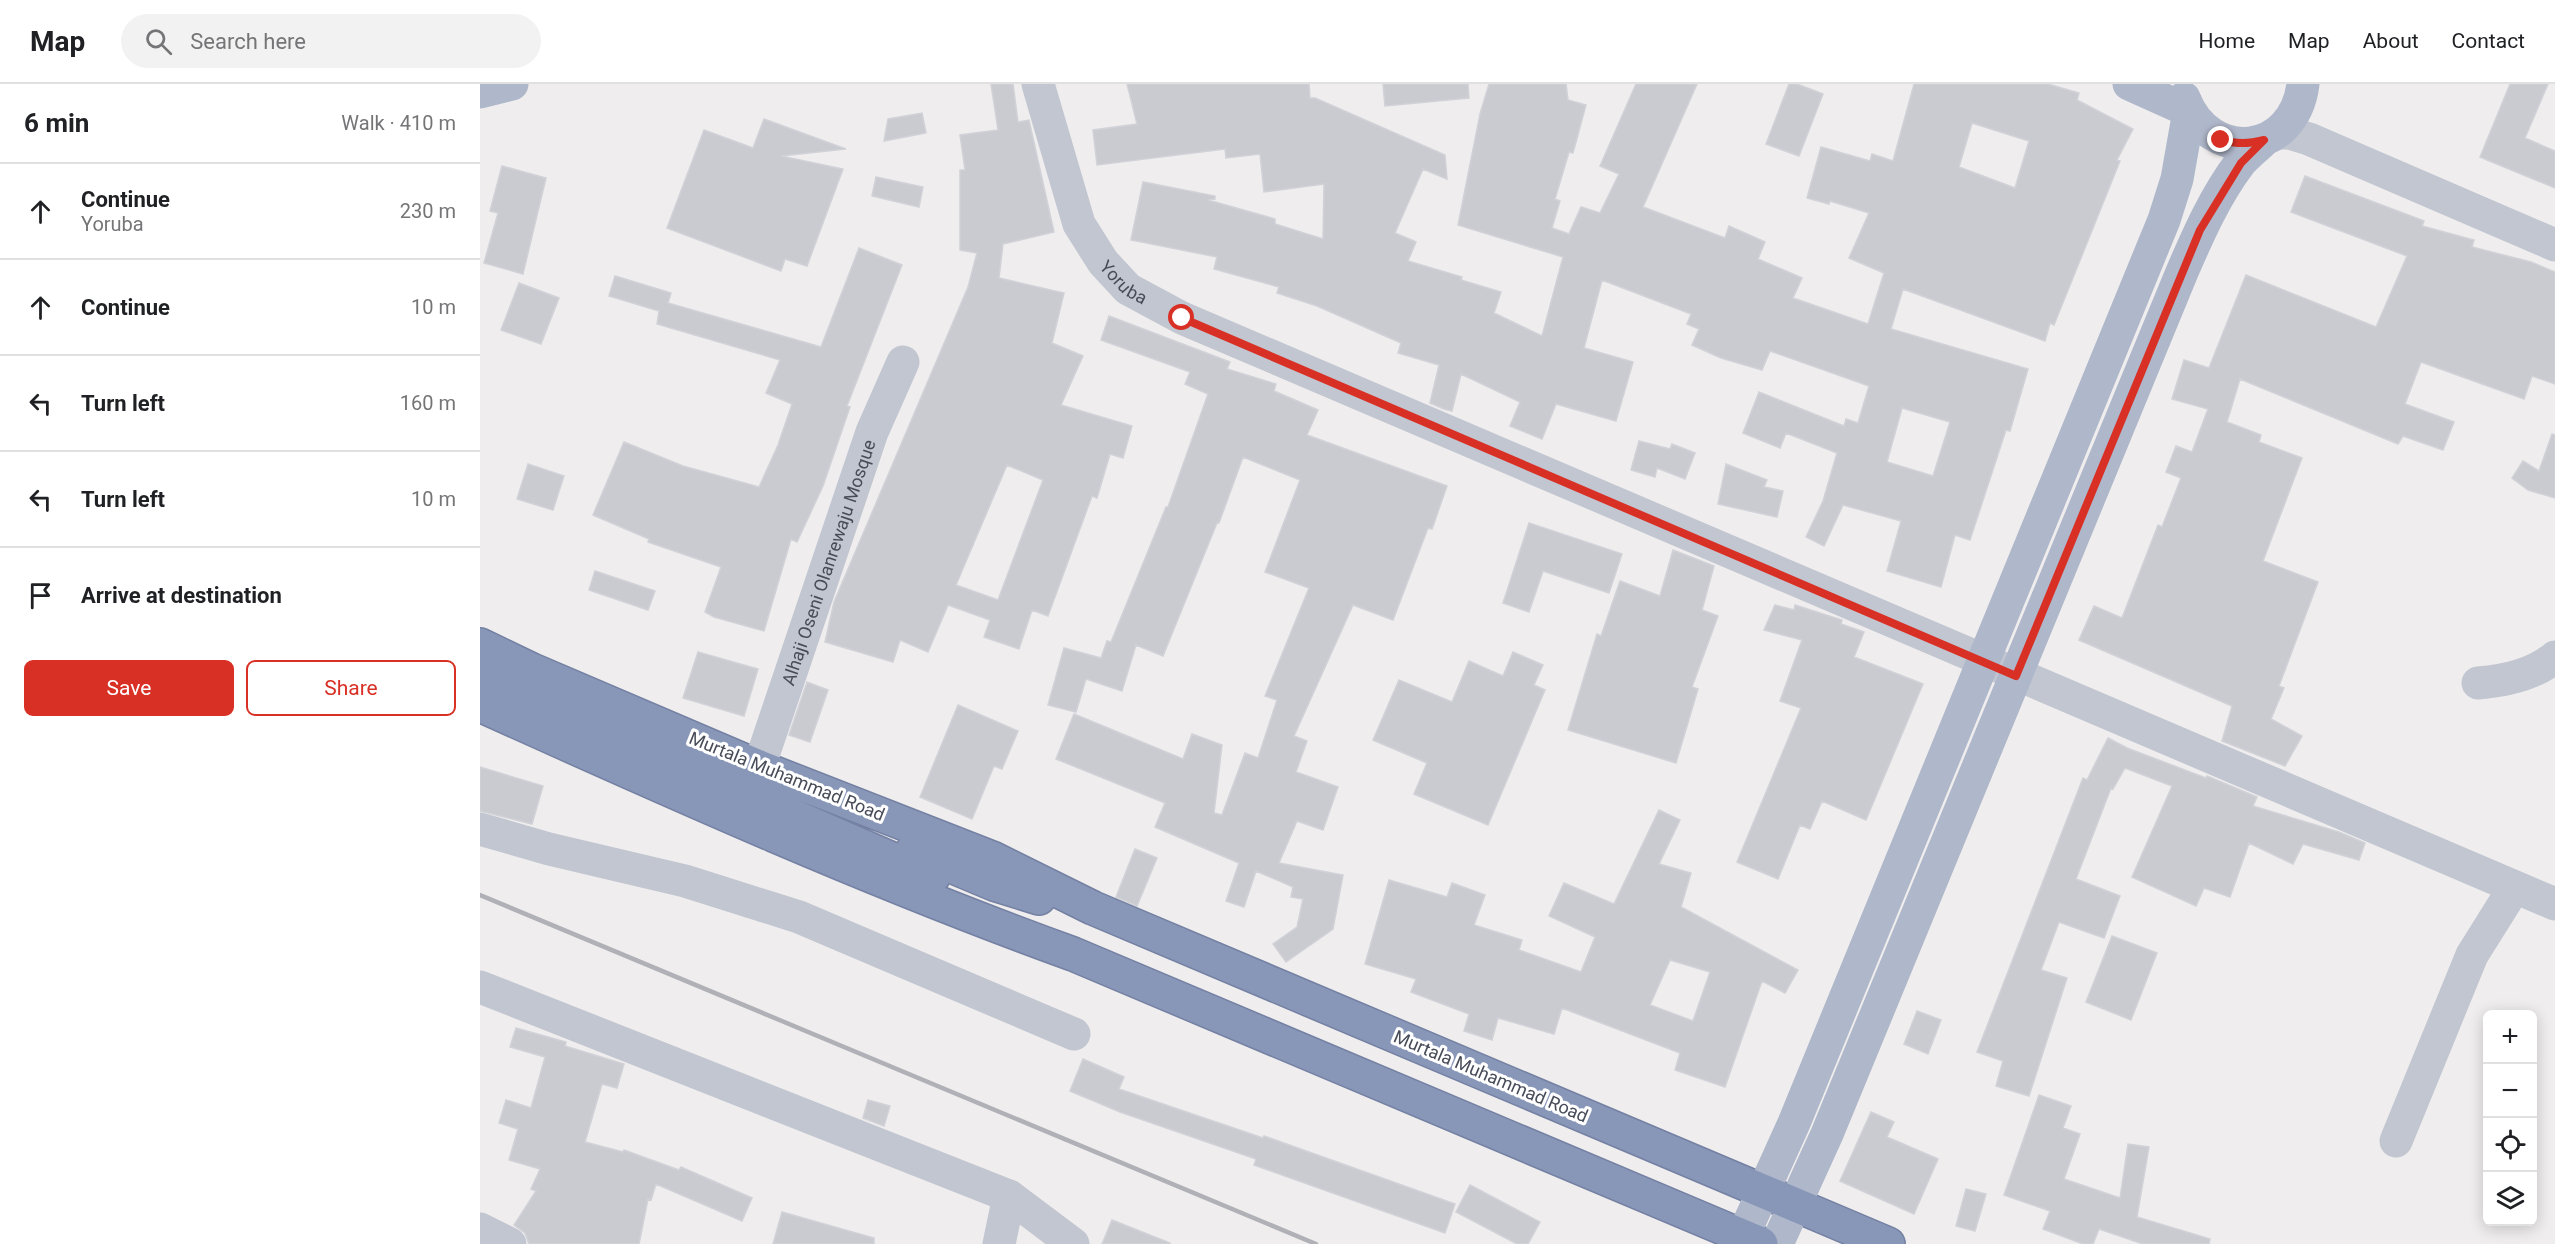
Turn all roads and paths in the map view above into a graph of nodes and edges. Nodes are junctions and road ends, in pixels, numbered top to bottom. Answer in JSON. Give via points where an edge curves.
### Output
{"nodes":[{"id":1,"x":512,"y":84,"type":"edge"},
{"id":2,"x":1038,"y":84,"type":"edge"},
{"id":3,"x":2129,"y":84,"type":"edge"},
{"id":4,"x":2302,"y":91,"type":"edge"},
{"id":5,"x":480,"y":92,"type":"edge"},
{"id":6,"x":2186,"y":97,"type":"edge"},
{"id":7,"x":2270,"y":137,"type":"junction"},
{"id":8,"x":2327,"y":147,"type":"junction"},
{"id":9,"x":2555,"y":245,"type":"edge"},
{"id":10,"x":903,"y":362,"type":"dead end"},
{"id":11,"x":480,"y":645,"type":"edge"},
{"id":12,"x":2555,"y":657,"type":"edge"},
{"id":13,"x":480,"y":663,"type":"edge"},
{"id":14,"x":1984,"y":663,"type":"junction"},
{"id":15,"x":2016,"y":676,"type":"junction"},
{"id":16,"x":480,"y":679,"type":"edge"},
{"id":17,"x":2478,"y":683,"type":"dead end"},
{"id":18,"x":480,"y":705,"type":"edge"},
{"id":19,"x":759,"y":767,"type":"junction"},
{"id":20,"x":480,"y":830,"type":"edge"},
{"id":21,"x":852,"y":833,"type":"junction"},
{"id":22,"x":2514,"y":888,"type":"junction"},
{"id":23,"x":2555,"y":904,"type":"edge"},
{"id":24,"x":1094,"y":908,"type":"junction"},
{"id":25,"x":1073,"y":954,"type":"junction"},
{"id":26,"x":480,"y":987,"type":"edge"},
{"id":27,"x":1074,"y":1034,"type":"dead end"},
{"id":28,"x":2396,"y":1141,"type":"dead end"},
{"id":29,"x":1763,"y":1191,"type":"junction"},
{"id":30,"x":1009,"y":1196,"type":"junction"},
{"id":31,"x":1795,"y":1205,"type":"junction"},
{"id":32,"x":480,"y":1230,"type":"edge"},
{"id":33,"x":1752,"y":1240,"type":"edge"},
{"id":34,"x":510,"y":1244,"type":"edge"},
{"id":35,"x":999,"y":1244,"type":"edge"},
{"id":36,"x":1073,"y":1244,"type":"edge"},
{"id":37,"x":1777,"y":1244,"type":"edge"},
{"id":38,"x":1888,"y":1244,"type":"edge"}],
"edges":[{"from":1,"to":5,"type":"main road"},
{"from":2,"to":14,"type":"street","name":"Yoruba","via":[[1079,224],[1103,262],[1128,289],[1193,323]]},
{"from":3,"to":6,"type":"main road"},
{"from":4,"to":7,"type":"main road","via":[[2288,124]]},
{"from":4,"to":8,"type":"street","via":[[2303,113],[2310,129]]},
{"from":6,"to":7,"type":"main road","via":[[2198,123],[2221,140],[2250,144]]},
{"from":6,"to":14,"type":"main road","via":[[2177,179],[2164,220]]},
{"from":7,"to":8,"type":"street","via":[[2289,133]]},
{"from":7,"to":15,"type":"main road","via":[[2241,163],[2200,230]]},
{"from":8,"to":9,"type":"street"},
{"from":10,"to":19,"type":"street","name":"Alhaji Oseni Olanrewaju Mosque","via":[[872,432]]},
{"from":11,"to":19,"type":"highway","name":"Murtala Muhammad Road"},
{"from":12,"to":17,"type":"street","via":[[2547,664],[2500,681]]},
{"from":13,"to":21,"type":"highway","name":"Murtala Muhammad Road"},
{"from":14,"to":15,"type":"street","name":"Yoruba"},
{"from":14,"to":29,"type":"main road"},
{"from":15,"to":22,"type":"street","name":"Yoruba"},
{"from":15,"to":31,"type":"main road"},
{"from":16,"to":21,"type":"highway","name":"Murtala Muhammad Road"},
{"from":18,"to":25,"type":"highway","name":"Murtala Muhammad Road","via":[[686,798],[978,920]]},
{"from":19,"to":24,"type":"highway","name":"Murtala Muhammad Road","via":[[992,858]]},
{"from":20,"to":27,"type":"street","via":[[685,881],[799,917]]},
{"from":21,"to":24,"type":"highway","name":"Murtala Muhammad Road","via":[[1038,898]]},
{"from":21,"to":25,"type":"highway","name":"Murtala Muhammad Road","via":[[1028,922]]},
{"from":22,"to":23,"type":"street","name":"Yoruba"},
{"from":22,"to":28,"type":"street","via":[[2472,955]]},
{"from":24,"to":29,"type":"highway","name":"Murtala Muhammad Road"},
{"from":25,"to":33,"type":"highway","name":"Murtala Muhammad Road"},
{"from":26,"to":30,"type":"street"},
{"from":29,"to":31,"type":"highway","name":"Murtala Muhammad Road"},
{"from":29,"to":33,"type":"main road"},
{"from":30,"to":35,"type":"street"},
{"from":30,"to":36,"type":"street"},
{"from":31,"to":37,"type":"main road"},
{"from":31,"to":38,"type":"highway","name":"Murtala Muhammad Road"},
{"from":32,"to":34,"type":"street"}]}
